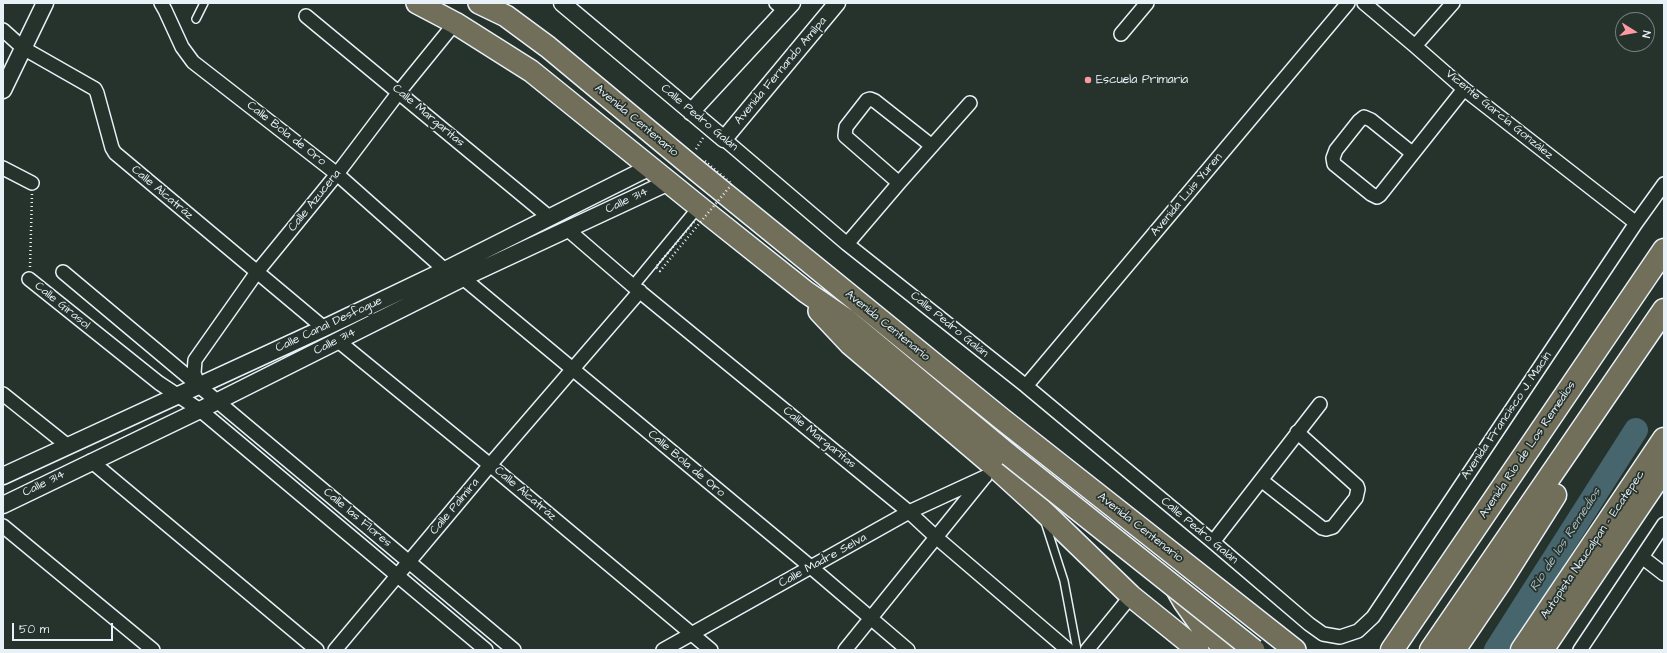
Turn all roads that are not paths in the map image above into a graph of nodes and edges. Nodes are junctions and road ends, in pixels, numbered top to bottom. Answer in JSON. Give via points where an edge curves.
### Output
{"nodes":[{"id":1,"x":44,"y":3,"type":"edge"},
{"id":2,"x":161,"y":3,"type":"edge"},
{"id":3,"x":204,"y":3,"type":"edge"},
{"id":4,"x":417,"y":3,"type":"edge"},
{"id":5,"x":479,"y":3,"type":"edge"},
{"id":6,"x":562,"y":3,"type":"edge"},
{"id":7,"x":837,"y":3,"type":"edge"},
{"id":8,"x":1147,"y":3,"type":"edge"},
{"id":9,"x":1348,"y":3,"type":"edge"},
{"id":10,"x":1364,"y":3,"type":"edge"},
{"id":11,"x":1453,"y":3,"type":"edge"},
{"id":12,"x":785,"y":6,"type":"edge"},
{"id":13,"x":501,"y":9,"type":"edge"},
{"id":14,"x":306,"y":16,"type":"dead end"},
{"id":15,"x":196,"y":19,"type":"dead end"},
{"id":16,"x":455,"y":23,"type":"junction"},
{"id":17,"x":3,"y":30,"type":"edge"},
{"id":18,"x":1121,"y":34,"type":"dead end"},
{"id":19,"x":1416,"y":46,"type":"junction"},
{"id":20,"x":23,"y":48,"type":"junction"},
{"id":21,"x":1464,"y":89,"type":"junction"},
{"id":22,"x":3,"y":90,"type":"edge"},
{"id":23,"x":399,"y":92,"type":"junction"},
{"id":24,"x":970,"y":103,"type":"dead end"},
{"id":25,"x":691,"y":112,"type":"junction"},
{"id":26,"x":724,"y":139,"type":"junction"},
{"id":27,"x":932,"y":146,"type":"junction"},
{"id":28,"x":1412,"y":153,"type":"junction"},
{"id":29,"x":650,"y":167,"type":"junction"},
{"id":30,"x":3,"y":168,"type":"edge"},
{"id":31,"x":337,"y":174,"type":"junction"},
{"id":32,"x":668,"y":182,"type":"junction"},
{"id":33,"x":32,"y":183,"type":"road end"},
{"id":34,"x":899,"y":183,"type":"junction"},
{"id":35,"x":1664,"y":184,"type":"edge"},
{"id":36,"x":696,"y":214,"type":"junction"},
{"id":37,"x":549,"y":217,"type":"junction"},
{"id":38,"x":1636,"y":223,"type":"junction"},
{"id":39,"x":567,"y":229,"type":"junction"},
{"id":40,"x":847,"y":244,"type":"junction"},
{"id":41,"x":1664,"y":250,"type":"edge"},
{"id":42,"x":445,"y":270,"type":"junction"},
{"id":43,"x":64,"y":272,"type":"dead end"},
{"id":44,"x":257,"y":272,"type":"junction"},
{"id":45,"x":463,"y":278,"type":"junction"},
{"id":46,"x":29,"y":279,"type":"road end"},
{"id":47,"x":636,"y":289,"type":"junction"},
{"id":48,"x":1664,"y":310,"type":"edge"},
{"id":49,"x":324,"y":328,"type":"junction"},
{"id":50,"x":338,"y":340,"type":"junction"},
{"id":51,"x":573,"y":370,"type":"junction"},
{"id":52,"x":1026,"y":386,"type":"junction"},
{"id":53,"x":199,"y":387,"type":"junction"},
{"id":54,"x":3,"y":394,"type":"edge"},
{"id":55,"x":178,"y":396,"type":"junction"},
{"id":56,"x":217,"y":401,"type":"junction"},
{"id":57,"x":1602,"y":401,"type":"junction"},
{"id":58,"x":1320,"y":404,"type":"dead end"},
{"id":59,"x":200,"y":410,"type":"junction"},
{"id":60,"x":1297,"y":432,"type":"junction"},
{"id":61,"x":1664,"y":439,"type":"edge"},
{"id":62,"x":68,"y":446,"type":"junction"},
{"id":63,"x":91,"y":461,"type":"junction"},
{"id":64,"x":490,"y":465,"type":"junction"},
{"id":65,"x":997,"y":466,"type":"junction"},
{"id":66,"x":1664,"y":469,"type":"edge"},
{"id":67,"x":3,"y":476,"type":"edge"},
{"id":68,"x":1261,"y":480,"type":"junction"},
{"id":69,"x":3,"y":505,"type":"edge"},
{"id":70,"x":1041,"y":509,"type":"junction"},
{"id":71,"x":909,"y":512,"type":"junction"},
{"id":72,"x":1664,"y":524,"type":"edge"},
{"id":73,"x":3,"y":526,"type":"edge"},
{"id":74,"x":937,"y":538,"type":"junction"},
{"id":75,"x":1213,"y":542,"type":"junction"},
{"id":76,"x":1164,"y":546,"type":"junction"},
{"id":77,"x":1642,"y":557,"type":"junction"},
{"id":78,"x":410,"y":562,"type":"junction"},
{"id":79,"x":812,"y":568,"type":"junction"},
{"id":80,"x":1664,"y":574,"type":"edge"},
{"id":81,"x":397,"y":577,"type":"junction"},
{"id":82,"x":1131,"y":596,"type":"junction"},
{"id":83,"x":871,"y":619,"type":"junction"},
{"id":84,"x":692,"y":635,"type":"junction"},
{"id":85,"x":1340,"y":637,"type":"joint"},
{"id":86,"x":1212,"y":646,"type":"edge"},
{"id":87,"x":153,"y":650,"type":"edge"},
{"id":88,"x":317,"y":650,"type":"edge"},
{"id":89,"x":334,"y":650,"type":"edge"},
{"id":90,"x":486,"y":650,"type":"edge"},
{"id":91,"x":514,"y":650,"type":"edge"},
{"id":92,"x":663,"y":650,"type":"edge"},
{"id":93,"x":711,"y":650,"type":"edge"},
{"id":94,"x":845,"y":650,"type":"edge"},
{"id":95,"x":908,"y":650,"type":"edge"},
{"id":96,"x":1068,"y":650,"type":"edge"},
{"id":97,"x":1077,"y":650,"type":"edge"},
{"id":98,"x":1087,"y":650,"type":"edge"},
{"id":99,"x":1254,"y":650,"type":"edge"},
{"id":100,"x":1295,"y":650,"type":"edge"},
{"id":101,"x":1392,"y":650,"type":"edge"},
{"id":102,"x":1431,"y":650,"type":"edge"},
{"id":103,"x":1454,"y":650,"type":"edge"},
{"id":104,"x":1522,"y":650,"type":"edge"},
{"id":105,"x":1542,"y":650,"type":"edge"},
{"id":106,"x":1580,"y":650,"type":"edge"}],
"edges":[{"from":1,"to":20,"type":"street"},
{"from":2,"to":31,"type":"street","name":"Calle Bola de Oro","via":[[182,47],[193,62]]},
{"from":3,"to":15,"type":"lane"},
{"from":4,"to":16,"type":"main road","name":"Avenida Centenario"},
{"from":5,"to":13,"type":"main road","name":"Avenida Centenario"},
{"from":6,"to":25,"type":"street","name":"Calle Pedro Galán"},
{"from":7,"to":26,"type":"street","name":"Avenida Fernando Amilpa"},
{"from":8,"to":18,"type":"street"},
{"from":9,"to":52,"type":"street","name":"Avenida Luis Yuren"},
{"from":10,"to":19,"type":"street","name":"Vicente García González"},
{"from":11,"to":19,"type":"street"},
{"from":12,"to":25,"type":"street"},
{"from":13,"to":76,"type":"main road","name":"Avenida Centenario","via":[[696,162],[1002,419]]},
{"from":14,"to":23,"type":"street","name":"Calle Margaritas"},
{"from":16,"to":23,"type":"street","name":"Calle Azucena"},
{"from":16,"to":29,"type":"main road","name":"Avenida Centenario","via":[[531,71]]},
{"from":17,"to":20,"type":"street","name":"Calle Alcatráz"},
{"from":19,"to":21,"type":"street","name":"Vicente García González"},
{"from":20,"to":22,"type":"street"},
{"from":20,"to":44,"type":"street","name":"Calle Alcatráz","via":[[95,89],[113,152]]},
{"from":21,"to":28,"type":"street"},
{"from":21,"to":38,"type":"street","name":"Vicente García González"},
{"from":23,"to":31,"type":"street","name":"Calle Azucena"},
{"from":23,"to":37,"type":"street","name":"Calle Margaritas"},
{"from":24,"to":27,"type":"street"},
{"from":25,"to":26,"type":"street","name":"Calle Pedro Galán"},
{"from":26,"to":40,"type":"street","name":"Calle Pedro Galán"},
{"from":27,"to":34,"type":"street"},
{"from":27,"to":34,"type":"street","via":[[875,101],[867,100],[844,130],[845,136]]},
{"from":28,"to":28,"type":"street","via":[[1383,193],[1377,197],[1334,164],[1333,158],[1336,150],[1364,117]]},
{"from":29,"to":32,"type":"main road","name":"Avenida Centenario"},
{"from":29,"to":37,"type":"street","name":"Calle Canal Desfogue"},
{"from":30,"to":33,"type":"street"},
{"from":31,"to":42,"type":"street","name":"Calle Bola de Oro"},
{"from":31,"to":44,"type":"street","name":"Calle Azucena"},
{"from":32,"to":36,"type":"main road","name":"Avenida Centenario"},
{"from":32,"to":39,"type":"street","name":"Calle 314"},
{"from":34,"to":40,"type":"street"},
{"from":35,"to":38,"type":"street","name":"Avenida Francisco J. Macín"},
{"from":36,"to":47,"type":"street"},
{"from":36,"to":65,"type":"main road","name":"Avenida Centenario","via":[[847,320]]},
{"from":37,"to":42,"type":"street","name":"Calle Canal Desfogue"},
{"from":38,"to":85,"type":"street","name":"Avenida Francisco J. Macín","via":[[1373,617],[1358,632]]},
{"from":39,"to":45,"type":"street","name":"Calle 314"},
{"from":39,"to":47,"type":"street","name":"Calle Margaritas"},
{"from":40,"to":52,"type":"street","name":"Calle Pedro Galán"},
{"from":41,"to":101,"type":"highway","name":"Avenida Río de Los Remedios"},
{"from":42,"to":49,"type":"street","name":"Calle Canal Desfogue"},
{"from":43,"to":53,"type":"street","name":"Calle las Flores"},
{"from":44,"to":49,"type":"street","name":"Calle Alcatráz"},
{"from":44,"to":53,"type":"street","name":"Calle Azucena","via":[[195,360],[194,373]]},
{"from":45,"to":50,"type":"street","name":"Calle 314"},
{"from":45,"to":51,"type":"street","name":"Calle Bola de Oro"},
{"from":46,"to":55,"type":"street","name":"Calle Girasol"},
{"from":47,"to":51,"type":"street","name":"Calle Palmira"},
{"from":47,"to":71,"type":"street","name":"Calle Margaritas"},
{"from":48,"to":57,"type":"highway"},
{"from":49,"to":53,"type":"street","name":"Calle Canal Desfogue"},
{"from":50,"to":56,"type":"street","name":"Calle 314"},
{"from":50,"to":64,"type":"street","name":"Calle Alcatráz"},
{"from":51,"to":64,"type":"street","name":"Calle Palmira"},
{"from":51,"to":79,"type":"street","name":"Calle Bola de Oro"},
{"from":52,"to":75,"type":"street","name":"Calle Pedro Galán"},
{"from":53,"to":55,"type":"street","name":"Calle Canal Desfogue"},
{"from":53,"to":56,"type":"street","name":"Calle las Flores"},
{"from":54,"to":62,"type":"street"},
{"from":55,"to":59,"type":"street","name":"Calle las Flores"},
{"from":55,"to":62,"type":"street","name":"Calle Canal Desfogue"},
{"from":56,"to":59,"type":"street","name":"Calle 314"},
{"from":56,"to":78,"type":"street","name":"Calle las Flores"},
{"from":57,"to":102,"type":"highway"},
{"from":57,"to":103,"type":"highway","via":[[1574,464]]},
{"from":58,"to":60,"type":"street"},
{"from":59,"to":63,"type":"street","name":"Calle 314"},
{"from":59,"to":81,"type":"street","name":"Calle las Flores"},
{"from":60,"to":68,"type":"street"},
{"from":60,"to":68,"type":"street","via":[[1357,486],[1356,498],[1330,529],[1322,528]]},
{"from":61,"to":104,"type":"highway","name":"Autopista Naucalpan - Ecatepec"},
{"from":62,"to":67,"type":"street","name":"Calle Canal Desfogue"},
{"from":63,"to":69,"type":"street","name":"Calle 314"},
{"from":63,"to":88,"type":"street"},
{"from":64,"to":78,"type":"street","name":"Calle Palmira"},
{"from":64,"to":84,"type":"street","name":"Calle Alcatráz"},
{"from":65,"to":70,"type":"main road","name":"Avenida Centenario"},
{"from":65,"to":71,"type":"street","name":"Calle Madre Selva"},
{"from":65,"to":74,"type":"street"},
{"from":65,"to":99,"type":"main road","name":"Avenida Centenario","bridge":true},
{"from":66,"to":105,"type":"highway","name":"Autopista Naucalpan - Ecatepec"},
{"from":68,"to":75,"type":"street"},
{"from":70,"to":82,"type":"main road","name":"Avenida Centenario"},
{"from":70,"to":97,"type":"lane","via":[[1064,581]]},
{"from":71,"to":74,"type":"street","name":"Calle Margaritas"},
{"from":71,"to":79,"type":"street","name":"Calle Madre Selva"},
{"from":72,"to":77,"type":"street"},
{"from":73,"to":87,"type":"street"},
{"from":74,"to":83,"type":"street"},
{"from":74,"to":96,"type":"street","name":"Calle Margaritas"},
{"from":75,"to":85,"type":"street","name":"Calle Pedro Galán","via":[[1309,624],[1323,634]]},
{"from":76,"to":86,"type":"main road","via":[[1177,589]]},
{"from":76,"to":100,"type":"main road","name":"Avenida Centenario"},
{"from":77,"to":80,"type":"street"},
{"from":77,"to":106,"type":"street"},
{"from":78,"to":81,"type":"street","name":"Calle Palmira"},
{"from":78,"to":91,"type":"street","name":"Calle las Flores"},
{"from":79,"to":83,"type":"street","name":"Calle Bola de Oro"},
{"from":79,"to":84,"type":"street","name":"Calle Madre Selva"},
{"from":81,"to":89,"type":"street","name":"Calle Palmira"},
{"from":81,"to":90,"type":"street","name":"Calle las Flores"},
{"from":82,"to":86,"type":"main road","name":"Avenida Centenario"},
{"from":82,"to":98,"type":"street"},
{"from":83,"to":94,"type":"street"},
{"from":83,"to":95,"type":"street","name":"Calle Bola de Oro"},
{"from":84,"to":92,"type":"street","name":"Calle Madre Selva"},
{"from":84,"to":93,"type":"street","name":"Calle Alcatráz"}]}
